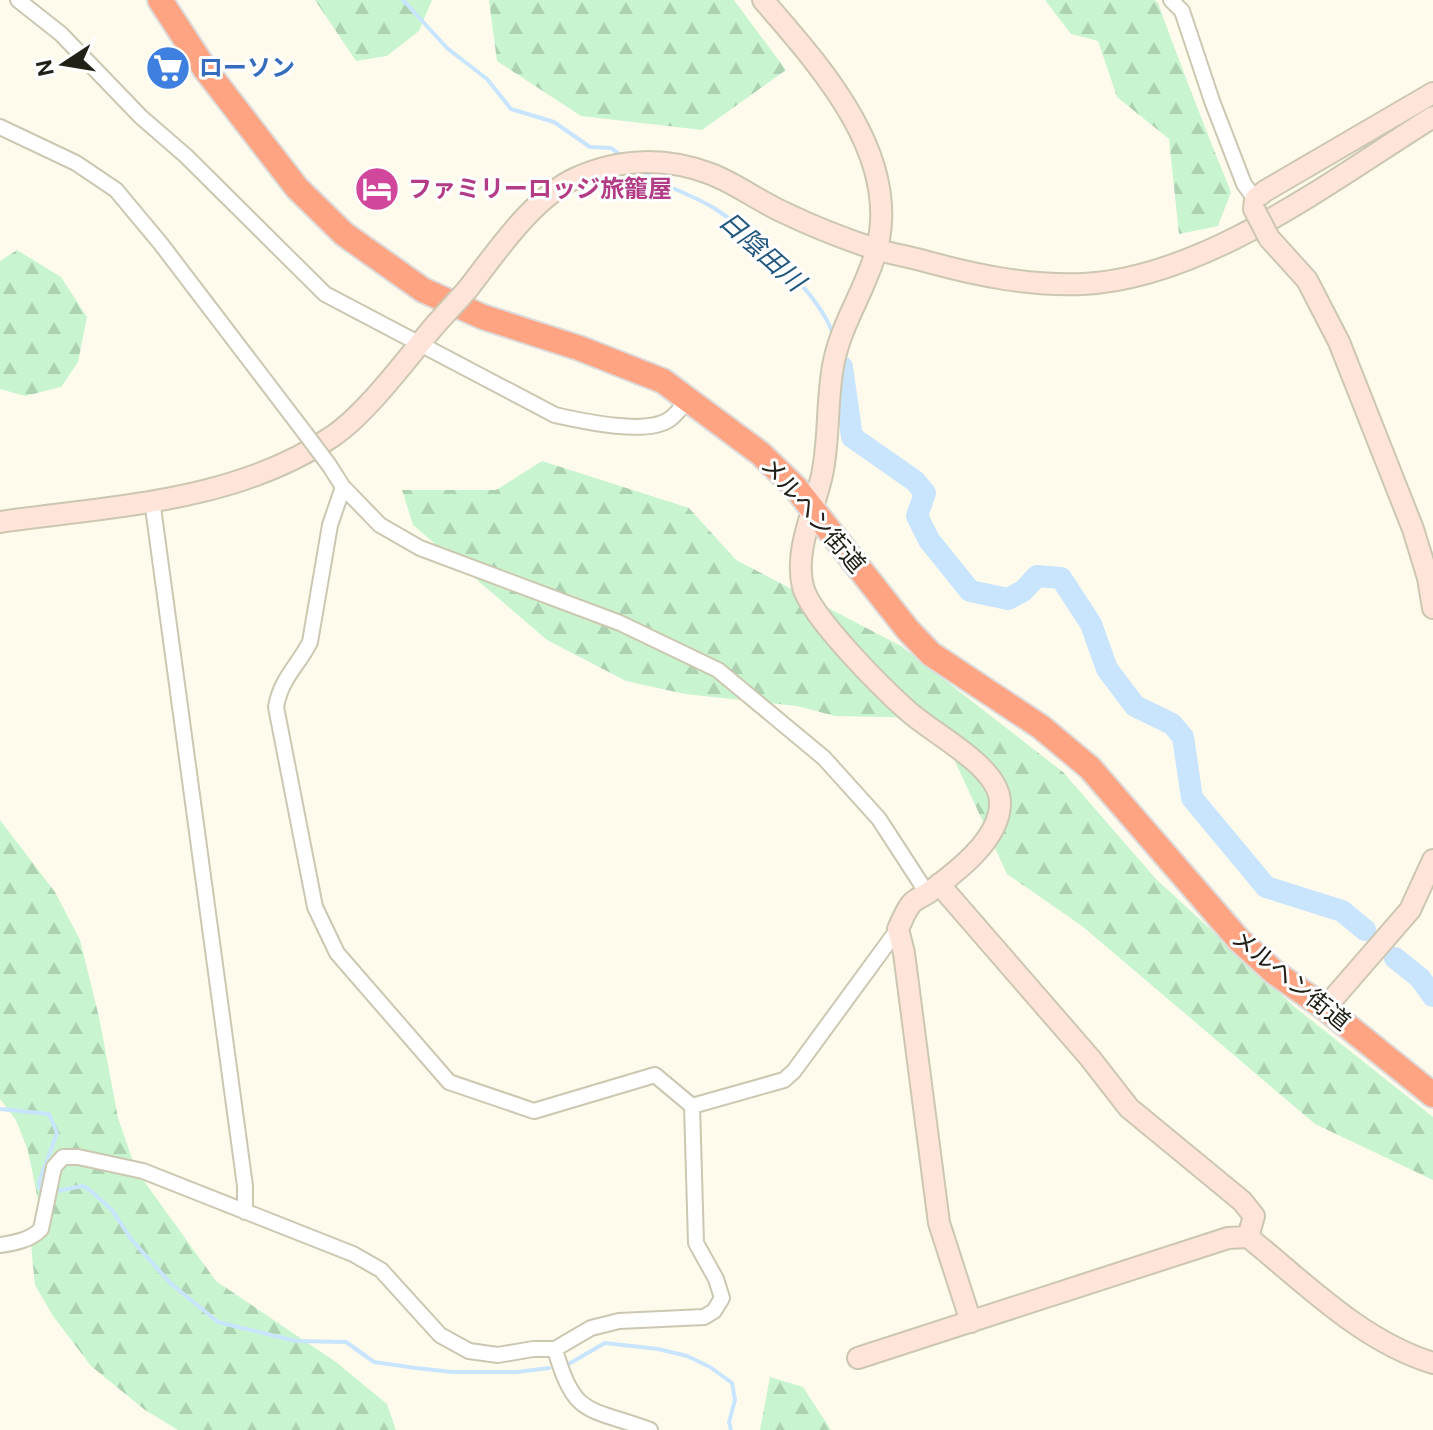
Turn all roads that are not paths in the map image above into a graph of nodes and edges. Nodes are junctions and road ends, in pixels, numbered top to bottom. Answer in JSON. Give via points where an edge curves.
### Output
{"nodes":[{"id":1,"x":18,"y":0,"type":"edge"},
{"id":2,"x":160,"y":0,"type":"edge"},
{"id":3,"x":763,"y":0,"type":"edge"},
{"id":4,"x":1171,"y":0,"type":"edge"},
{"id":5,"x":1433,"y":93,"type":"edge"},
{"id":6,"x":1433,"y":117,"type":"edge"},
{"id":7,"x":0,"y":127,"type":"edge"},
{"id":8,"x":1254,"y":204,"type":"junction"},
{"id":9,"x":877,"y":249,"type":"junction"},
{"id":10,"x":420,"y":343,"type":"junction"},
{"id":11,"x":688,"y":400,"type":"junction"},
{"id":12,"x":343,"y":487,"type":"junction"},
{"id":13,"x":152,"y":500,"type":"junction"},
{"id":14,"x":812,"y":509,"type":"junction"},
{"id":15,"x":0,"y":522,"type":"edge"},
{"id":16,"x":1433,"y":608,"type":"edge"},
{"id":17,"x":1433,"y":860,"type":"edge"},
{"id":18,"x":933,"y":888,"type":"junction"},
{"id":19,"x":898,"y":929,"type":"junction"},
{"id":20,"x":1325,"y":1008,"type":"junction"},
{"id":21,"x":1433,"y":1095,"type":"edge"},
{"id":22,"x":692,"y":1106,"type":"junction"},
{"id":23,"x":245,"y":1212,"type":"junction"},
{"id":24,"x":1248,"y":1237,"type":"junction"},
{"id":25,"x":0,"y":1245,"type":"edge"},
{"id":26,"x":971,"y":1322,"type":"junction"},
{"id":27,"x":555,"y":1349,"type":"junction"},
{"id":28,"x":858,"y":1358,"type":"dead end"},
{"id":29,"x":1433,"y":1363,"type":"edge"},
{"id":30,"x":650,"y":1430,"type":"edge"}],
"edges":[{"from":1,"to":10,"type":"street","via":[[61,34],[325,294]]},
{"from":2,"to":11,"type":"highway","name":"メルヘン街道","via":[[205,69],[297,188],[373,257],[423,290],[663,381]]},
{"from":3,"to":9,"type":"street","via":[[845,104],[870,152],[881,208]]},
{"from":4,"to":8,"type":"street","via":[[1182,11]]},
{"from":5,"to":8,"type":"street"},
{"from":6,"to":9,"type":"street","via":[[1210,252],[1111,281],[1046,284],[970,274]]},
{"from":7,"to":12,"type":"street","bridge":true,"via":[[76,163],[116,190]]},
{"from":8,"to":16,"type":"street","bridge":true,"via":[[1269,238],[1307,280],[1339,342],[1413,529]]},
{"from":9,"to":10,"type":"street","bridge":true,"via":[[785,213],[712,174],[650,161],[615,164],[574,179],[529,215]]},
{"from":9,"to":14,"type":"street","via":[[834,360],[826,449]]},
{"from":10,"to":11,"type":"street","via":[[555,415],[590,423],[634,427],[668,421]]},
{"from":10,"to":13,"type":"street","via":[[334,435],[271,469],[198,494]]},
{"from":11,"to":14,"type":"highway","name":"メルヘン街道","via":[[761,454]]},
{"from":12,"to":18,"type":"street","via":[[380,525],[420,548],[620,623],[718,670],[824,758]]},
{"from":12,"to":22,"type":"street","via":[[330,525],[310,642],[279,688],[276,707],[315,907],[337,953],[449,1082],[534,1111],[655,1075]]},
{"from":13,"to":15,"type":"street"},
{"from":13,"to":23,"type":"street"},
{"from":14,"to":18,"type":"street","via":[[800,567],[804,591],[826,626],[909,713],[996,784],[999,819],[985,844]]},
{"from":14,"to":20,"type":"highway","name":"メルヘン街道","via":[[931,654],[1041,727],[1090,768],[1239,940]]},
{"from":17,"to":20,"type":"street","via":[[1410,910]]},
{"from":18,"to":19,"type":"street","via":[[912,903]]},
{"from":18,"to":24,"type":"street","via":[[1090,1058],[1129,1108],[1242,1201],[1254,1216]]},
{"from":19,"to":22,"type":"street","via":[[784,1080]]},
{"from":19,"to":26,"type":"street","via":[[939,1223]]},
{"from":20,"to":21,"type":"highway","name":"メルヘン街道"},
{"from":22,"to":27,"type":"street","via":[[696,1243],[722,1298],[704,1317],[619,1321],[591,1328]]},
{"from":23,"to":25,"type":"street","via":[[143,1171],[63,1157],[54,1167],[41,1229]]},
{"from":23,"to":27,"type":"street","via":[[381,1270],[440,1335],[469,1351],[498,1355]]},
{"from":24,"to":26,"type":"street","via":[[1228,1238]]},
{"from":24,"to":29,"type":"street","via":[[1360,1328]]},
{"from":26,"to":28,"type":"street"},
{"from":27,"to":30,"type":"street","via":[[569,1390],[587,1409]]}]}
